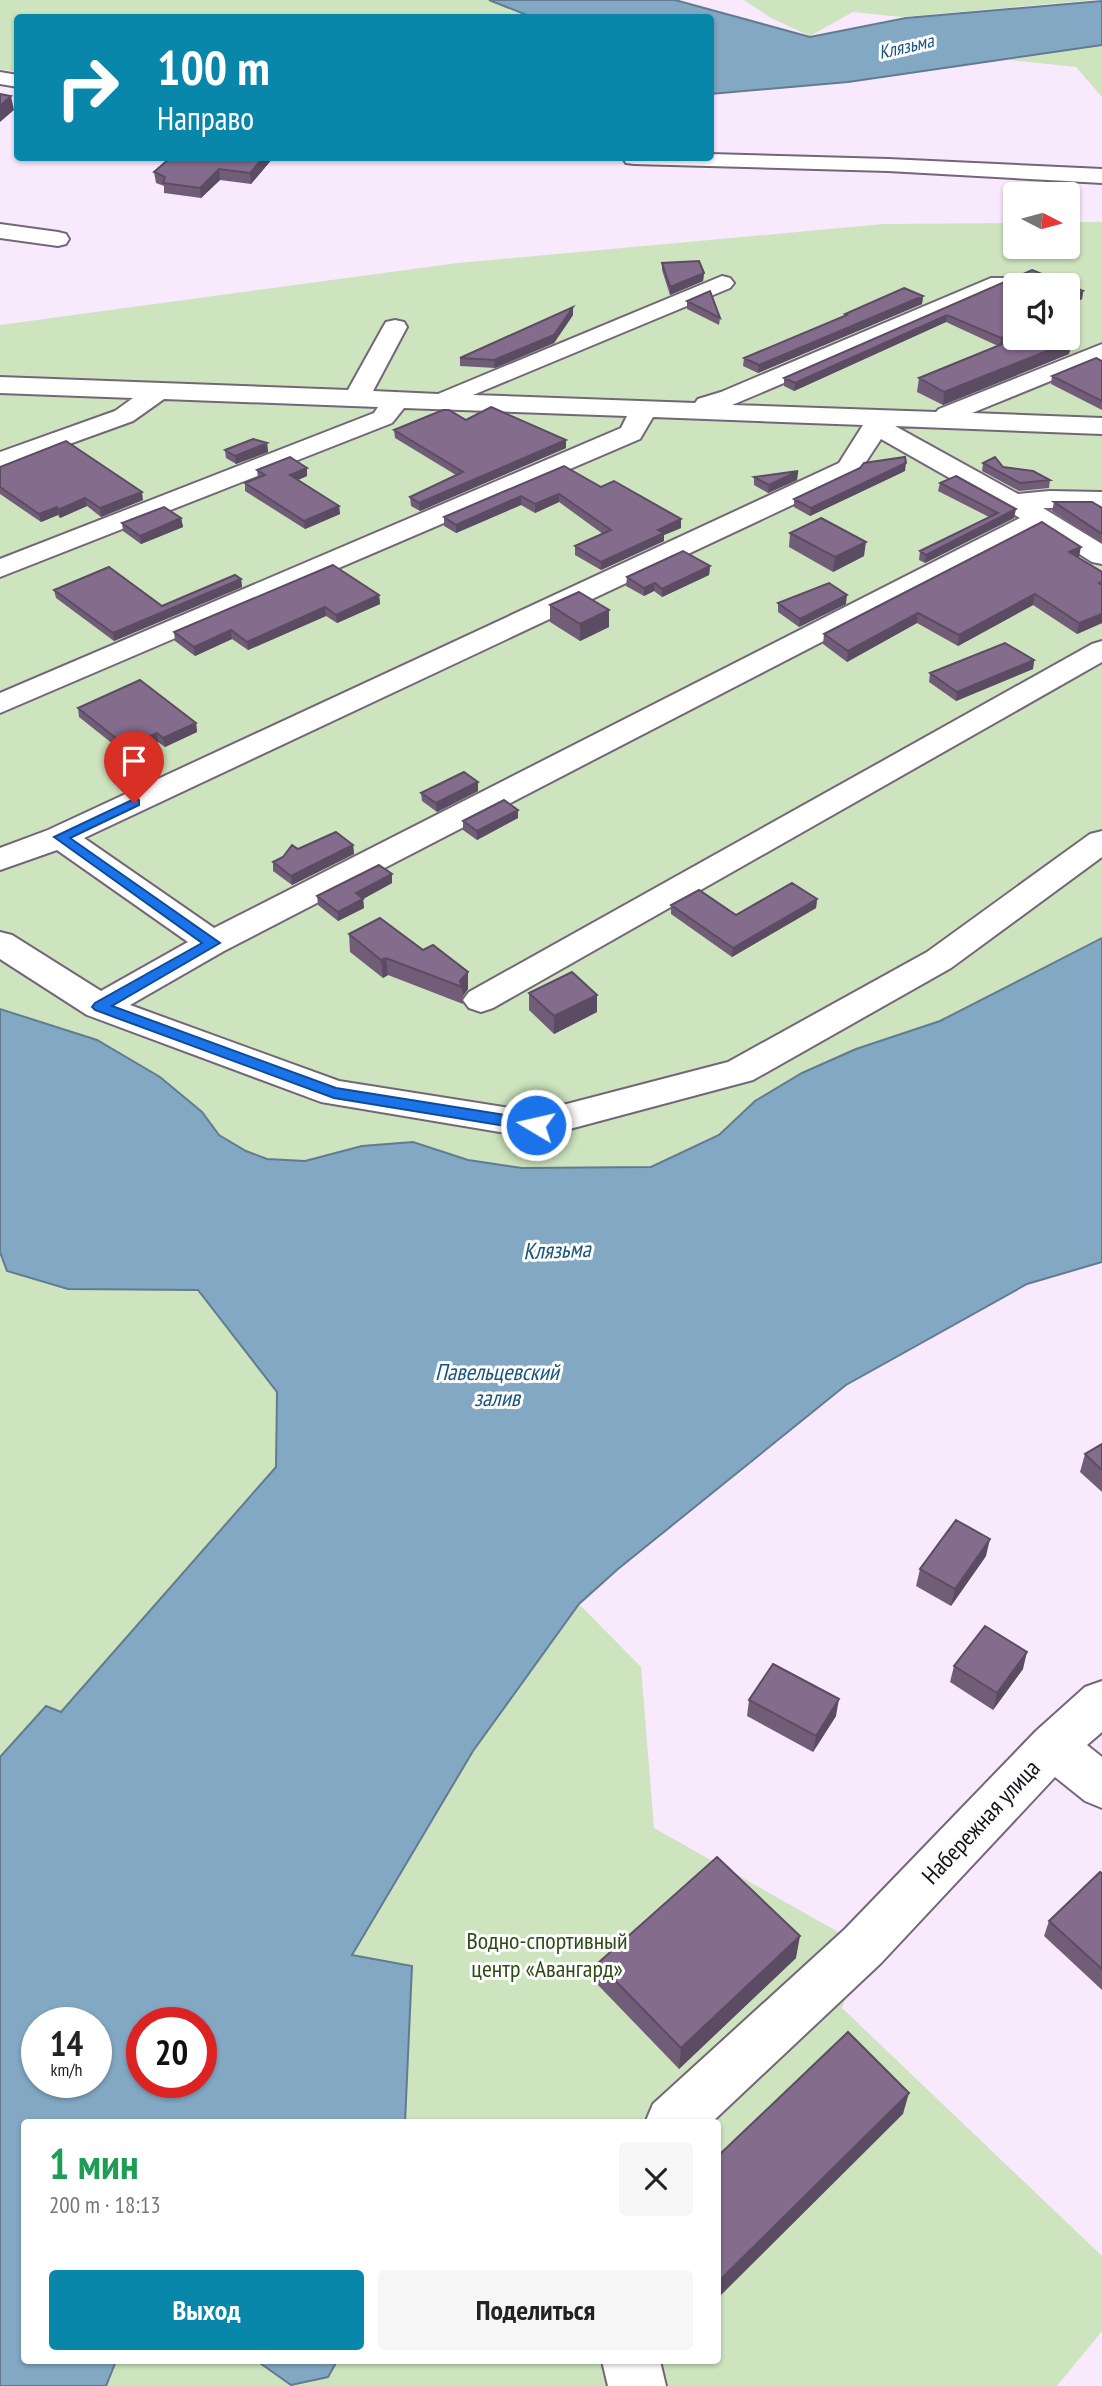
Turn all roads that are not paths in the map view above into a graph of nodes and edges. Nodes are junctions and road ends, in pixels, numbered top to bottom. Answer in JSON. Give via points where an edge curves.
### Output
{"nodes":[{"id":1,"x":714,"y":160,"type":"edge"},
{"id":2,"x":1102,"y":176,"type":"edge"},
{"id":3,"x":0,"y":231,"type":"edge"},
{"id":4,"x":58,"y":239,"type":"dead end"},
{"id":5,"x":722,"y":283,"type":"dead end"},
{"id":6,"x":999,"y":283,"type":"edge"},
{"id":7,"x":395,"y":327,"type":"dead end"},
{"id":8,"x":1102,"y":351,"type":"edge"},
{"id":9,"x":0,"y":385,"type":"edge"},
{"id":10,"x":158,"y":391,"type":"junction"},
{"id":11,"x":357,"y":398,"type":"junction"},
{"id":12,"x":397,"y":400,"type":"junction"},
{"id":13,"x":437,"y":401,"type":"junction"},
{"id":14,"x":644,"y":409,"type":"junction"},
{"id":15,"x":685,"y":411,"type":"junction"},
{"id":16,"x":935,"y":419,"type":"junction"},
{"id":17,"x":876,"y":422,"type":"junction"},
{"id":18,"x":1102,"y":426,"type":"edge"},
{"id":19,"x":0,"y":461,"type":"edge"},
{"id":20,"x":1102,"y":500,"type":"edge"},
{"id":21,"x":1013,"y":503,"type":"junction"},
{"id":22,"x":1041,"y":518,"type":"junction"},
{"id":23,"x":1102,"y":556,"type":"edge"},
{"id":24,"x":0,"y":569,"type":"edge"},
{"id":25,"x":1102,"y":650,"type":"edge"},
{"id":26,"x":0,"y":704,"type":"edge"},
{"id":27,"x":61,"y":837,"type":"junction"},
{"id":28,"x":1102,"y":841,"type":"edge"},
{"id":29,"x":0,"y":860,"type":"edge"},
{"id":30,"x":0,"y":943,"type":"edge"},
{"id":31,"x":212,"y":943,"type":"junction"},
{"id":32,"x":481,"y":1000,"type":"dead end"},
{"id":33,"x":100,"y":1007,"type":"junction"},
{"id":34,"x":1102,"y":1702,"type":"edge"},
{"id":35,"x":1053,"y":1746,"type":"junction"},
{"id":36,"x":1102,"y":1786,"type":"edge"},
{"id":37,"x":676,"y":2119,"type":"edge"},
{"id":38,"x":632,"y":2364,"type":"edge"},
{"id":39,"x":637,"y":2386,"type":"edge"}],
"edges":[{"from":1,"to":2,"type":"street"},
{"from":3,"to":4,"type":"street"},
{"from":5,"to":13,"type":"street"},
{"from":6,"to":15,"type":"street","via":[[730,397]]},
{"from":7,"to":11,"type":"street"},
{"from":8,"to":16,"type":"street"},
{"from":9,"to":10,"type":"street"},
{"from":10,"to":11,"type":"street"},
{"from":10,"to":19,"type":"street","via":[[124,416]]},
{"from":11,"to":12,"type":"street"},
{"from":12,"to":13,"type":"street"},
{"from":12,"to":24,"type":"street","via":[[383,418]]},
{"from":13,"to":14,"type":"street"},
{"from":14,"to":15,"type":"street"},
{"from":14,"to":26,"type":"street","via":[[631,433]]},
{"from":15,"to":17,"type":"street"},
{"from":16,"to":17,"type":"street"},
{"from":16,"to":18,"type":"street"},
{"from":17,"to":21,"type":"street"},
{"from":17,"to":27,"type":"street","via":[[849,468]]},
{"from":20,"to":21,"type":"street"},
{"from":21,"to":22,"type":"street"},
{"from":22,"to":23,"type":"street"},
{"from":22,"to":31,"type":"street"},
{"from":25,"to":32,"type":"street"},
{"from":27,"to":29,"type":"street"},
{"from":27,"to":31,"type":"street"},
{"from":28,"to":33,"type":"street","via":[[939,960],[740,1071],[536,1125],[334,1093]]},
{"from":30,"to":33,"type":"street"},
{"from":31,"to":33,"type":"street"},
{"from":34,"to":35,"type":"street","name":"Набережная улица"},
{"from":35,"to":36,"type":"street"},
{"from":35,"to":37,"type":"street","name":"Набережная улица","via":[[863,1946]]},
{"from":38,"to":39,"type":"street"}]}
